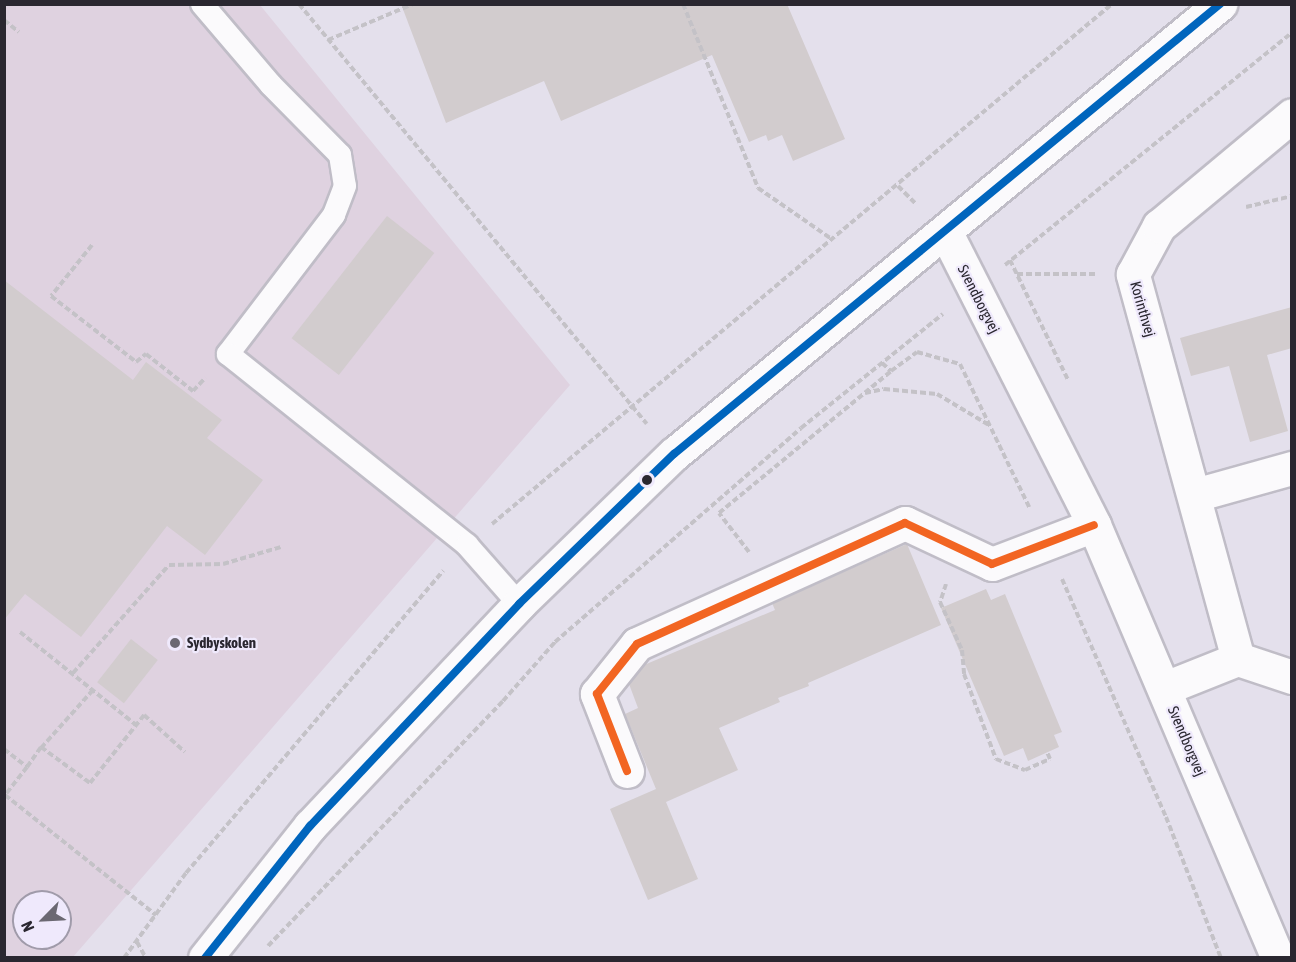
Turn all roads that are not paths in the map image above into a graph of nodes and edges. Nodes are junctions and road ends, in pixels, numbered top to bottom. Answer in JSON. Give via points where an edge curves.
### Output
{"nodes":[{"id":1,"x":201,"y":4,"type":"edge"},
{"id":2,"x":1220,"y":4,"type":"edge"},
{"id":3,"x":1292,"y":115,"type":"edge"},
{"id":4,"x":946,"y":232,"type":"junction"},
{"id":5,"x":1292,"y":468,"type":"edge"},
{"id":6,"x":1195,"y":495,"type":"junction"},
{"id":7,"x":1094,"y":525,"type":"junction"},
{"id":8,"x":519,"y":604,"type":"junction"},
{"id":9,"x":1238,"y":659,"type":"junction"},
{"id":10,"x":1292,"y":677,"type":"edge"},
{"id":11,"x":1165,"y":688,"type":"junction"},
{"id":12,"x":627,"y":771,"type":"dead end"},
{"id":13,"x":205,"y":957,"type":"edge"},
{"id":14,"x":1278,"y":957,"type":"edge"}],
"edges":[{"from":1,"to":8,"type":"lane","via":[[270,85],[340,155],[345,186],[334,215],[228,354],[467,545]]},
{"from":2,"to":4,"type":"street"},
{"from":3,"to":6,"type":"street","name":"Korinthvej","via":[[1159,226],[1133,274]]},
{"from":4,"to":7,"type":"street","name":"Svendborgvej"},
{"from":4,"to":8,"type":"street","via":[[674,454]]},
{"from":5,"to":6,"type":"street"},
{"from":6,"to":9,"type":"street","name":"Korinthvej"},
{"from":7,"to":11,"type":"street","name":"Svendborgvej"},
{"from":7,"to":12,"type":"street","via":[[992,564],[905,523],[637,644],[597,693]]},
{"from":8,"to":13,"type":"street","via":[[310,826]]},
{"from":9,"to":10,"type":"street"},
{"from":9,"to":11,"type":"street"},
{"from":11,"to":14,"type":"street","name":"Svendborgvej"}]}
